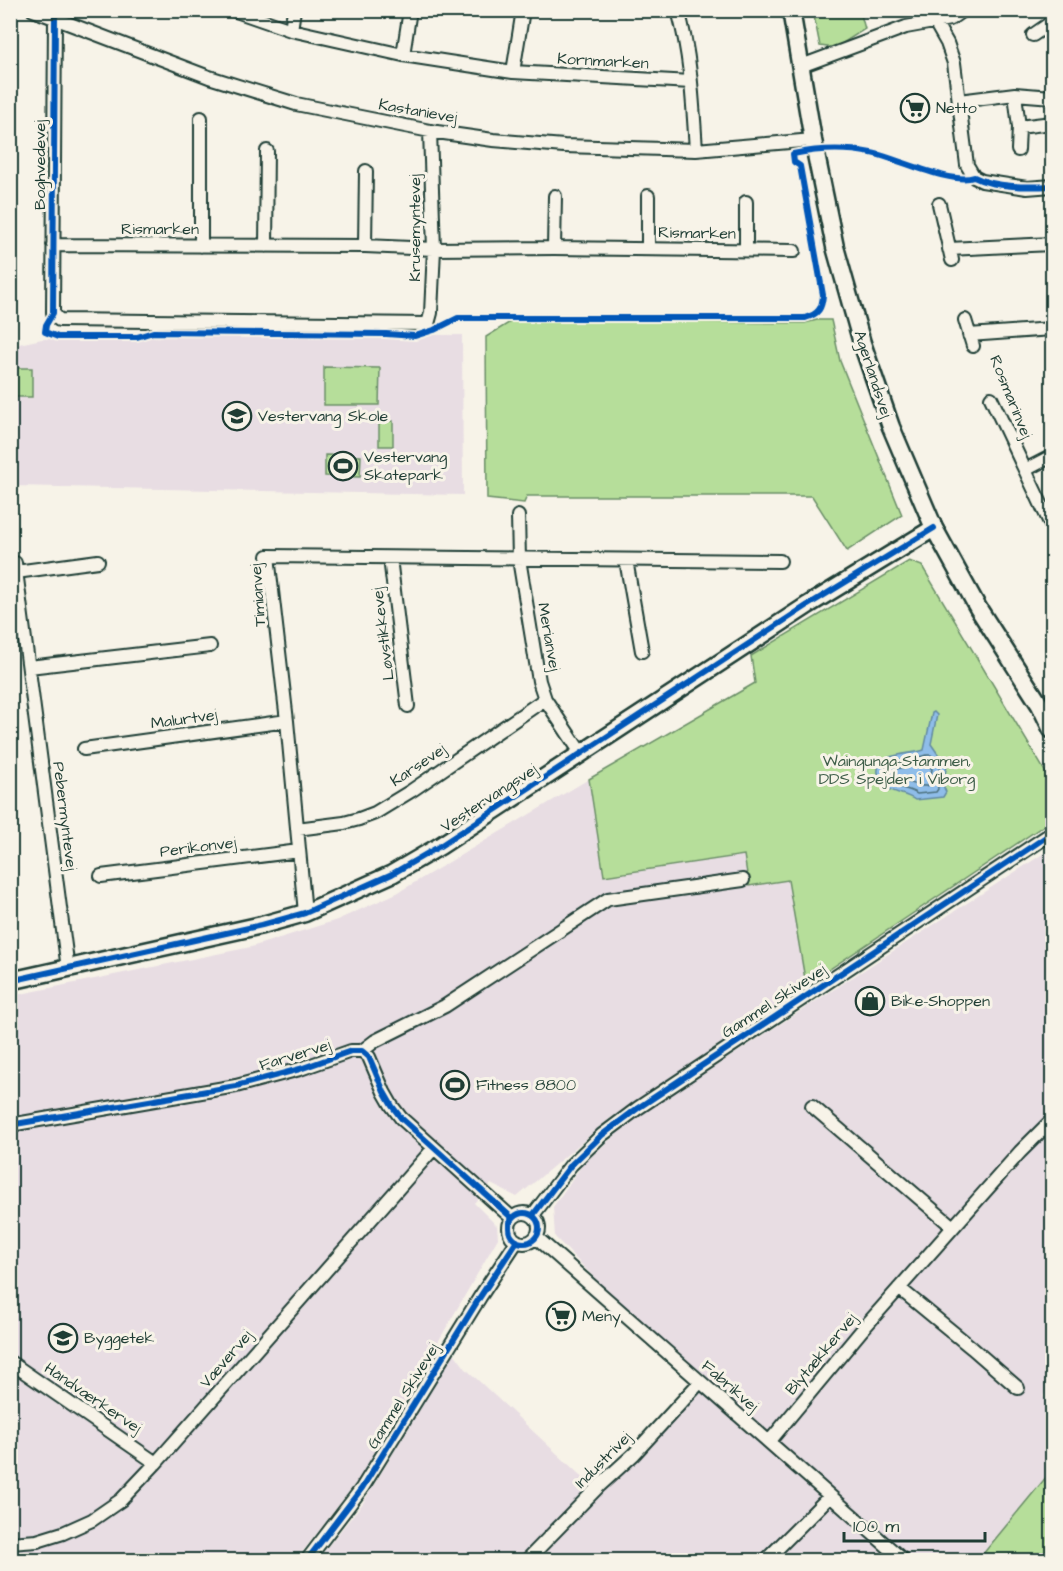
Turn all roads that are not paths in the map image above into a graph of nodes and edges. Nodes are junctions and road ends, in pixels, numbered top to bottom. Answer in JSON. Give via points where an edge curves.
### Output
{"nodes":[{"id":1,"x":33,"y":10,"type":"edge"},
{"id":2,"x":233,"y":10,"type":"edge"},
{"id":3,"x":294,"y":10,"type":"edge"},
{"id":4,"x":410,"y":10,"type":"edge"},
{"id":5,"x":523,"y":10,"type":"edge"},
{"id":6,"x":678,"y":10,"type":"edge"},
{"id":7,"x":791,"y":10,"type":"edge"},
{"id":8,"x":963,"y":10,"type":"edge"},
{"id":9,"x":59,"y":16,"type":"edge"},
{"id":10,"x":935,"y":22,"type":"junction"},
{"id":11,"x":1053,"y":22,"type":"edge"},
{"id":12,"x":291,"y":30,"type":"junction"},
{"id":13,"x":1033,"y":35,"type":"dead end"},
{"id":14,"x":403,"y":55,"type":"junction"},
{"id":15,"x":801,"y":66,"type":"junction"},
{"id":16,"x":513,"y":72,"type":"junction"},
{"id":17,"x":691,"y":82,"type":"junction"},
{"id":18,"x":1015,"y":94,"type":"junction"},
{"id":19,"x":1053,"y":97,"type":"edge"},
{"id":20,"x":959,"y":101,"type":"junction"},
{"id":21,"x":201,"y":118,"type":"dead end"},
{"id":22,"x":1053,"y":123,"type":"edge"},
{"id":23,"x":1019,"y":127,"type":"junction"},
{"id":24,"x":430,"y":131,"type":"junction"},
{"id":25,"x":813,"y":140,"type":"junction"},
{"id":26,"x":696,"y":150,"type":"junction"},
{"id":27,"x":1018,"y":150,"type":"dead end"},
{"id":28,"x":267,"y":151,"type":"dead end"},
{"id":29,"x":366,"y":171,"type":"dead end"},
{"id":30,"x":1053,"y":186,"type":"edge"},
{"id":31,"x":555,"y":196,"type":"dead end"},
{"id":32,"x":648,"y":196,"type":"dead end"},
{"id":33,"x":746,"y":202,"type":"dead end"},
{"id":34,"x":939,"y":204,"type":"dead end"},
{"id":35,"x":1053,"y":244,"type":"edge"},
{"id":36,"x":53,"y":245,"type":"junction"},
{"id":37,"x":201,"y":246,"type":"junction"},
{"id":38,"x":266,"y":246,"type":"junction"},
{"id":39,"x":365,"y":246,"type":"junction"},
{"id":40,"x":554,"y":248,"type":"junction"},
{"id":41,"x":434,"y":249,"type":"junction"},
{"id":42,"x":648,"y":249,"type":"junction"},
{"id":43,"x":746,"y":250,"type":"junction"},
{"id":44,"x":794,"y":251,"type":"dead end"},
{"id":45,"x":965,"y":320,"type":"dead end"},
{"id":46,"x":428,"y":324,"type":"joint"},
{"id":47,"x":1053,"y":329,"type":"edge"},
{"id":48,"x":991,"y":398,"type":"dead end"},
{"id":49,"x":1053,"y":456,"type":"edge"},
{"id":50,"x":1025,"y":470,"type":"junction"},
{"id":51,"x":518,"y":516,"type":"dead end"},
{"id":52,"x":1051,"y":525,"type":"dead end"},
{"id":53,"x":934,"y":528,"type":"junction"},
{"id":54,"x":390,"y":558,"type":"junction"},
{"id":55,"x":519,"y":559,"type":"junction"},
{"id":56,"x":626,"y":560,"type":"junction"},
{"id":57,"x":98,"y":561,"type":"dead end"},
{"id":58,"x":780,"y":561,"type":"dead end"},
{"id":59,"x":13,"y":568,"type":"edge"},
{"id":60,"x":16,"y":609,"type":"edge"},
{"id":61,"x":210,"y":646,"type":"dead end"},
{"id":62,"x":642,"y":651,"type":"dead end"},
{"id":63,"x":29,"y":667,"type":"junction"},
{"id":64,"x":545,"y":699,"type":"junction"},
{"id":65,"x":1040,"y":705,"type":"junction"},
{"id":66,"x":408,"y":706,"type":"dead end"},
{"id":67,"x":1053,"y":720,"type":"edge"},
{"id":68,"x":287,"y":721,"type":"junction"},
{"id":69,"x":1053,"y":730,"type":"edge"},
{"id":70,"x":84,"y":749,"type":"dead end"},
{"id":71,"x":581,"y":753,"type":"junction"},
{"id":72,"x":297,"y":830,"type":"junction"},
{"id":73,"x":1053,"y":833,"type":"edge"},
{"id":74,"x":299,"y":851,"type":"junction"},
{"id":75,"x":102,"y":876,"type":"dead end"},
{"id":76,"x":743,"y":880,"type":"dead end"},
{"id":77,"x":305,"y":913,"type":"junction"},
{"id":78,"x":68,"y":969,"type":"junction"},
{"id":79,"x":10,"y":981,"type":"edge"},
{"id":80,"x":362,"y":1051,"type":"junction"},
{"id":81,"x":812,"y":1106,"type":"dead end"},
{"id":82,"x":1053,"y":1120,"type":"edge"},
{"id":83,"x":10,"y":1125,"type":"edge"},
{"id":84,"x":434,"y":1148,"type":"junction"},
{"id":85,"x":532,"y":1215,"type":"junction"},
{"id":86,"x":512,"y":1218,"type":"junction"},
{"id":87,"x":953,"y":1227,"type":"junction"},
{"id":88,"x":536,"y":1237,"type":"junction"},
{"id":89,"x":517,"y":1241,"type":"junction"},
{"id":90,"x":899,"y":1288,"type":"junction"},
{"id":91,"x":10,"y":1362,"type":"edge"},
{"id":92,"x":700,"y":1382,"type":"junction"},
{"id":93,"x":1018,"y":1388,"type":"dead end"},
{"id":94,"x":769,"y":1442,"type":"junction"},
{"id":95,"x":156,"y":1462,"type":"junction"},
{"id":96,"x":830,"y":1496,"type":"junction"},
{"id":97,"x":10,"y":1543,"type":"edge"},
{"id":98,"x":307,"y":1560,"type":"edge"},
{"id":99,"x":527,"y":1560,"type":"edge"},
{"id":100,"x":766,"y":1560,"type":"edge"},
{"id":101,"x":903,"y":1560,"type":"edge"}],
"edges":[{"from":1,"to":9,"type":"street","name":"Kastanievej"},
{"from":2,"to":12,"type":"street","name":"Kornmarken"},
{"from":3,"to":12,"type":"street"},
{"from":4,"to":14,"type":"street"},
{"from":5,"to":16,"type":"street"},
{"from":6,"to":17,"type":"street"},
{"from":7,"to":15,"type":"street","name":"Agerlandsvej"},
{"from":8,"to":10,"type":"street","via":[[950,19]]},
{"from":9,"to":24,"type":"street","name":"Kastanievej","via":[[210,77],[296,104]]},
{"from":9,"to":36,"type":"street","name":"Boghvedevej"},
{"from":10,"to":15,"type":"street","via":[[906,27]]},
{"from":10,"to":20,"type":"street","via":[[954,63]]},
{"from":11,"to":13,"type":"street"},
{"from":12,"to":14,"type":"street","name":"Kornmarken"},
{"from":14,"to":16,"type":"street","name":"Kornmarken"},
{"from":15,"to":25,"type":"street","name":"Agerlandsvej"},
{"from":16,"to":17,"type":"street","name":"Kornmarken"},
{"from":17,"to":26,"type":"street"},
{"from":18,"to":19,"type":"street"},
{"from":18,"to":20,"type":"street"},
{"from":18,"to":23,"type":"street"},
{"from":20,"to":30,"type":"street","via":[[967,165],[974,177],[1027,188]]},
{"from":21,"to":37,"type":"street"},
{"from":22,"to":23,"type":"street"},
{"from":23,"to":27,"type":"street"},
{"from":24,"to":26,"type":"street","name":"Kastanievej","via":[[564,146]]},
{"from":24,"to":41,"type":"street","name":"Krusemyntevej"},
{"from":25,"to":26,"type":"street","name":"Kastanievej"},
{"from":25,"to":53,"type":"street","name":"Agerlandsvej","via":[[835,247],[862,343],[891,428]]},
{"from":28,"to":38,"type":"street"},
{"from":29,"to":39,"type":"street"},
{"from":31,"to":40,"type":"street"},
{"from":32,"to":42,"type":"street","name":"Rismarken"},
{"from":33,"to":43,"type":"street","name":"Rismarken"},
{"from":34,"to":35,"type":"street","via":[[951,254]]},
{"from":36,"to":37,"type":"street","name":"Rismarken"},
{"from":36,"to":46,"type":"street","name":"Boghvedevej","via":[[53,313],[59,320]]},
{"from":37,"to":38,"type":"street","name":"Rismarken"},
{"from":38,"to":39,"type":"street","name":"Rismarken"},
{"from":39,"to":41,"type":"street","name":"Rismarken"},
{"from":40,"to":41,"type":"street","name":"Rismarken"},
{"from":40,"to":42,"type":"street","name":"Rismarken"},
{"from":41,"to":46,"type":"street","name":"Krusemyntevej"},
{"from":42,"to":43,"type":"street","name":"Rismarken"},
{"from":43,"to":44,"type":"street","name":"Rismarken"},
{"from":45,"to":47,"type":"street","name":"Rosmarinvej","via":[[971,340]]},
{"from":48,"to":50,"type":"street","name":"Rosmarinvej"},
{"from":49,"to":50,"type":"street"},
{"from":50,"to":52,"type":"street","name":"Rosmarinvej"},
{"from":51,"to":55,"type":"street","name":"Merianvej"},
{"from":53,"to":65,"type":"street","name":"Agerlandsvej","via":[[978,608]]},
{"from":53,"to":71,"type":"street","name":"Vestervangsvej"},
{"from":54,"to":55,"type":"street","name":"Timianvej"},
{"from":54,"to":66,"type":"street","name":"Løvstikkevej"},
{"from":54,"to":68,"type":"street","name":"Timianvej","via":[[268,556]]},
{"from":55,"to":56,"type":"street","name":"Timianvej"},
{"from":55,"to":64,"type":"street","name":"Merianvej"},
{"from":56,"to":58,"type":"street","name":"Timianvej"},
{"from":56,"to":62,"type":"street"},
{"from":57,"to":59,"type":"street","name":"Pebermyntevej"},
{"from":59,"to":60,"type":"street","name":"Pebermyntevej"},
{"from":60,"to":63,"type":"street","name":"Pebermyntevej"},
{"from":61,"to":63,"type":"street"},
{"from":63,"to":78,"type":"street","name":"Pebermyntevej"},
{"from":64,"to":71,"type":"street","name":"Merianvej"},
{"from":64,"to":72,"type":"street","name":"Karsevej","via":[[375,813],[344,823]]},
{"from":65,"to":67,"type":"street","name":"Agerlandsvej"},
{"from":65,"to":69,"type":"street","name":"Agerlandsvej"},
{"from":68,"to":70,"type":"street","name":"Malurtvej"},
{"from":68,"to":72,"type":"street","name":"Timianvej"},
{"from":71,"to":77,"type":"street","name":"Vestervangsvej","via":[[392,874]]},
{"from":72,"to":74,"type":"street","name":"Timianvej"},
{"from":73,"to":85,"type":"street","name":"Gammel Skivevej","via":[[638,1108],[571,1165]]},
{"from":74,"to":75,"type":"street","name":"Perikonvej"},
{"from":74,"to":77,"type":"street","name":"Timianvej"},
{"from":76,"to":80,"type":"street","name":"Farvervej","via":[[608,899],[445,1006]]},
{"from":77,"to":78,"type":"street","name":"Vestervangsvej"},
{"from":78,"to":79,"type":"street","name":"Vestervangsvej"},
{"from":80,"to":83,"type":"street","name":"Farvervej","via":[[236,1086]]},
{"from":80,"to":84,"type":"street","via":[[369,1057],[392,1106]]},
{"from":81,"to":87,"type":"street"},
{"from":82,"to":87,"type":"street","name":"Blytækkervej"},
{"from":84,"to":86,"type":"street"},
{"from":84,"to":95,"type":"street","name":"Vævervej"},
{"from":85,"to":86,"type":"street","via":[[522,1213]]},
{"from":85,"to":88,"type":"street","via":[[539,1226]]},
{"from":86,"to":89,"type":"street","via":[[509,1231]]},
{"from":87,"to":90,"type":"street","name":"Blytækkervej"},
{"from":88,"to":89,"type":"street","via":[[527,1243]]},
{"from":88,"to":92,"type":"street","name":"Fabrikvej"},
{"from":89,"to":98,"type":"street","name":"Gammel Skivevej","via":[[362,1488]]},
{"from":90,"to":93,"type":"street"},
{"from":90,"to":94,"type":"street","name":"Blytækkervej"},
{"from":91,"to":95,"type":"street","name":"Håndværkervej"},
{"from":92,"to":94,"type":"street","name":"Fabrikvej"},
{"from":92,"to":99,"type":"street","name":"Industrivej"},
{"from":94,"to":96,"type":"street","name":"Fabrikvej"},
{"from":95,"to":97,"type":"street","name":"Vævervej","via":[[121,1500],[92,1520],[37,1541]]},
{"from":96,"to":100,"type":"street"},
{"from":96,"to":101,"type":"street","name":"Fabrikvej"}]}
